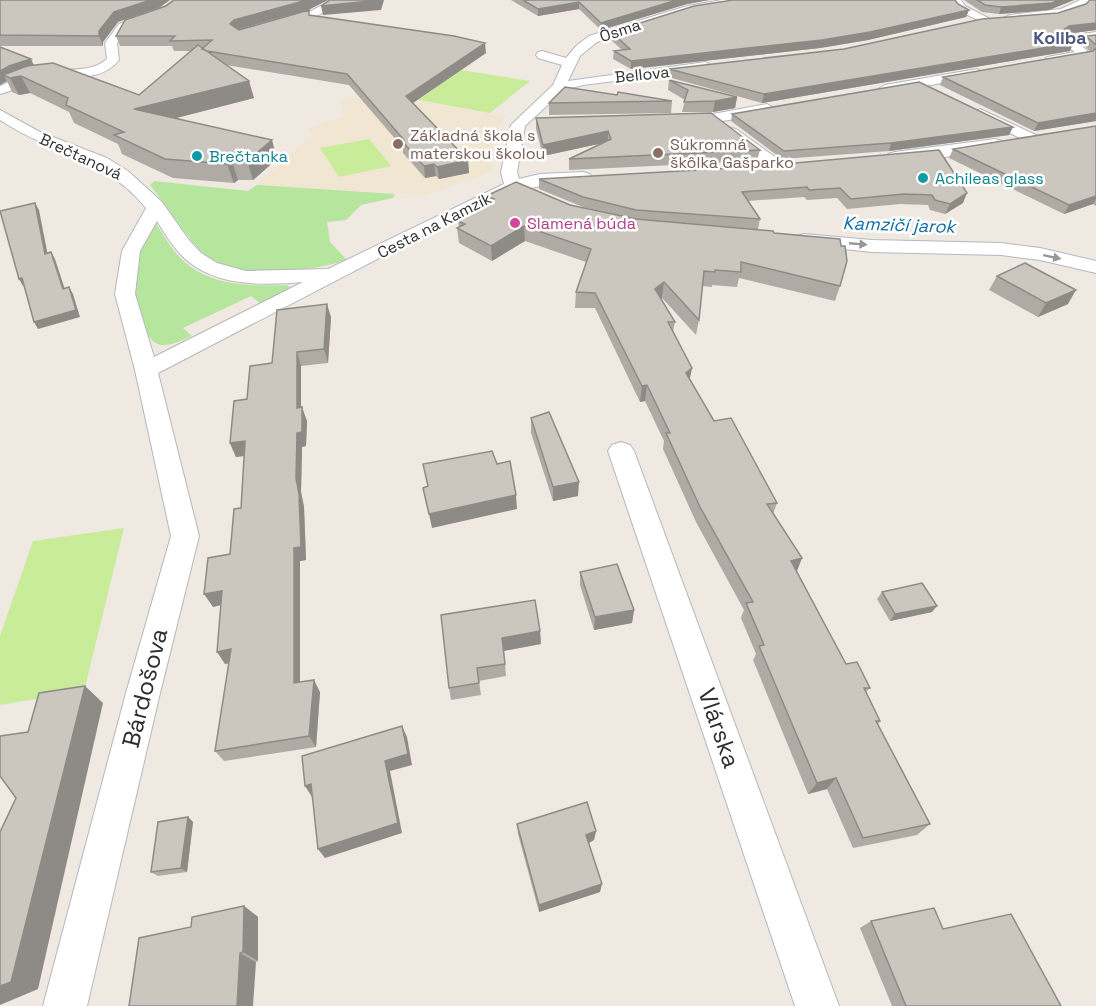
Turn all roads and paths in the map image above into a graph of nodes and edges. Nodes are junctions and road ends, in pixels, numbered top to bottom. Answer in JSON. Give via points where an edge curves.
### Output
{"nodes":[{"id":1,"x":181,"y":0,"type":"edge"},
{"id":2,"x":340,"y":0,"type":"edge"},
{"id":3,"x":743,"y":0,"type":"edge"},
{"id":4,"x":956,"y":0,"type":"edge"},
{"id":5,"x":1086,"y":0,"type":"edge"},
{"id":6,"x":984,"y":19,"type":"junction"},
{"id":7,"x":961,"y":25,"type":"edge"},
{"id":8,"x":263,"y":28,"type":"edge"},
{"id":9,"x":1096,"y":36,"type":"edge"},
{"id":10,"x":542,"y":55,"type":"dead end"},
{"id":11,"x":1091,"y":55,"type":"edge"},
{"id":12,"x":569,"y":61,"type":"junction"},
{"id":13,"x":1041,"y":62,"type":"edge"},
{"id":14,"x":715,"y":65,"type":"edge"},
{"id":15,"x":986,"y":72,"type":"edge"},
{"id":16,"x":636,"y":75,"type":"junction"},
{"id":17,"x":920,"y":83,"type":"junction"},
{"id":18,"x":675,"y":85,"type":"edge"},
{"id":19,"x":559,"y":87,"type":"junction"},
{"id":20,"x":0,"y":90,"type":"edge"},
{"id":21,"x":875,"y":90,"type":"edge"},
{"id":22,"x":940,"y":93,"type":"edge"},
{"id":23,"x":730,"y":100,"type":"edge"},
{"id":24,"x":785,"y":105,"type":"edge"},
{"id":25,"x":970,"y":108,"type":"edge"},
{"id":26,"x":763,"y":109,"type":"junction"},
{"id":27,"x":0,"y":114,"type":"edge"},
{"id":28,"x":713,"y":118,"type":"junction"},
{"id":29,"x":666,"y":120,"type":"edge"},
{"id":30,"x":538,"y":123,"type":"edge"},
{"id":31,"x":518,"y":125,"type":"junction"},
{"id":32,"x":1042,"y":137,"type":"joint"},
{"id":33,"x":871,"y":160,"type":"edge"},
{"id":34,"x":803,"y":166,"type":"edge"},
{"id":35,"x":780,"y":168,"type":"junction"},
{"id":36,"x":746,"y":170,"type":"edge"},
{"id":37,"x":597,"y":177,"type":"edge"},
{"id":38,"x":513,"y":186,"type":"junction"},
{"id":39,"x":543,"y":200,"type":"edge"},
{"id":40,"x":156,"y":206,"type":"junction"},
{"id":41,"x":790,"y":239,"type":"edge"},
{"id":42,"x":1096,"y":267,"type":"edge"},
{"id":43,"x":339,"y":272,"type":"junction"},
{"id":44,"x":146,"y":370,"type":"junction"},
{"id":45,"x":621,"y":451,"type":"dead end"},
{"id":46,"x":65,"y":1006,"type":"edge"},
{"id":47,"x":817,"y":1006,"type":"edge"}],
"edges":[{"from":1,"to":20,"type":"street","via":[[164,12],[123,26],[111,43],[113,60],[104,67],[79,74],[39,75]]},
{"from":2,"to":8,"type":"street","via":[[313,14]]},
{"from":3,"to":12,"type":"street","name":"Ôsma","via":[[691,8],[603,35],[586,43]]},
{"from":4,"to":6,"type":"street","via":[[961,8]]},
{"from":5,"to":6,"type":"street","via":[[1072,10]]},
{"from":6,"to":7,"type":"street"},
{"from":9,"to":11,"type":"street","via":[[1066,40]]},
{"from":10,"to":12,"type":"street"},
{"from":11,"to":13,"type":"street"},
{"from":12,"to":19,"type":"street","name":"Ôsma"},
{"from":14,"to":16,"type":"street","name":"Bellova"},
{"from":15,"to":17,"type":"street"},
{"from":16,"to":18,"type":"street"},
{"from":16,"to":19,"type":"street","name":"Bellova"},
{"from":17,"to":21,"type":"street"},
{"from":17,"to":22,"type":"street"},
{"from":19,"to":31,"type":"street"},
{"from":23,"to":26,"type":"street"},
{"from":24,"to":26,"type":"street"},
{"from":25,"to":32,"type":"street"},
{"from":26,"to":28,"type":"street"},
{"from":27,"to":40,"type":"street","name":"Brečtanová","via":[[35,135],[120,172]]},
{"from":28,"to":29,"type":"street"},
{"from":28,"to":35,"type":"street"},
{"from":30,"to":31,"type":"street"},
{"from":31,"to":38,"type":"street","via":[[509,171]]},
{"from":32,"to":33,"type":"street"},
{"from":34,"to":35,"type":"street"},
{"from":35,"to":36,"type":"street"},
{"from":37,"to":38,"type":"street","via":[[540,180]]},
{"from":38,"to":39,"type":"street","name":"Cesta na Kamzík"},
{"from":38,"to":43,"type":"street","name":"Cesta na Kamzík"},
{"from":40,"to":43,"type":"street","name":"Brečtanová","via":[[196,262],[222,273],[268,279]]},
{"from":40,"to":44,"type":"street","via":[[131,251],[125,294]]},
{"from":41,"to":42,"type":"street","one_way":true,"via":[[872,246],[1001,249]]},
{"from":43,"to":44,"type":"street","name":"Cesta na Kamzík"},
{"from":44,"to":46,"type":"street","name":"Bárdošova","via":[[185,536]]},
{"from":45,"to":47,"type":"street","name":"Vlárska"}]}
